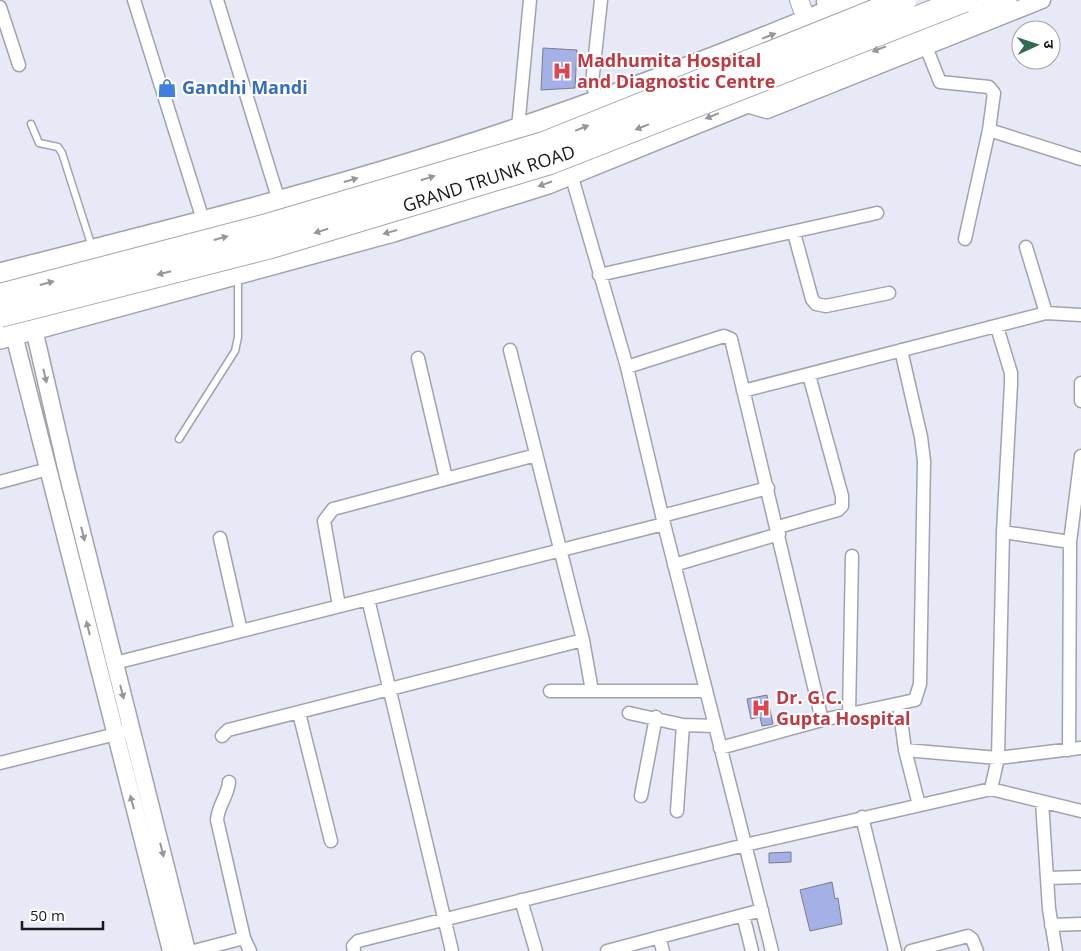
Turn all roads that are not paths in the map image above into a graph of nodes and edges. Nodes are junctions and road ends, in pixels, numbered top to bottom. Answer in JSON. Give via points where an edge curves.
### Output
{"nodes":[{"id":1,"x":134,"y":0,"type":"edge"},
{"id":2,"x":217,"y":0,"type":"edge"},
{"id":3,"x":530,"y":0,"type":"edge"},
{"id":4,"x":601,"y":0,"type":"edge"},
{"id":5,"x":799,"y":0,"type":"edge"},
{"id":6,"x":904,"y":0,"type":"edge"},
{"id":7,"x":964,"y":0,"type":"edge"},
{"id":8,"x":1006,"y":0,"type":"edge"},
{"id":9,"x":1042,"y":0,"type":"edge"},
{"id":10,"x":825,"y":6,"type":"edge"},
{"id":11,"x":0,"y":7,"type":"edge"},
{"id":12,"x":921,"y":41,"type":"junction"},
{"id":13,"x":20,"y":65,"type":"dead end"},
{"id":14,"x":826,"y":70,"type":"junction"},
{"id":15,"x":597,"y":100,"type":"junction"},
{"id":16,"x":744,"y":103,"type":"junction"},
{"id":17,"x":31,"y":124,"type":"dead end"},
{"id":18,"x":518,"y":128,"type":"junction"},
{"id":19,"x":989,"y":130,"type":"junction"},
{"id":20,"x":458,"y":149,"type":"junction"},
{"id":21,"x":1081,"y":159,"type":"edge"},
{"id":22,"x":571,"y":174,"type":"junction"},
{"id":23,"x":279,"y":201,"type":"junction"},
{"id":24,"x":480,"y":204,"type":"junction"},
{"id":25,"x":877,"y":213,"type":"dead end"},
{"id":26,"x":204,"y":223,"type":"junction"},
{"id":27,"x":794,"y":234,"type":"junction"},
{"id":28,"x":965,"y":239,"type":"dead end"},
{"id":29,"x":1026,"y":247,"type":"dead end"},
{"id":30,"x":93,"y":251,"type":"junction"},
{"id":31,"x":238,"y":273,"type":"junction"},
{"id":32,"x":0,"y":274,"type":"edge"},
{"id":33,"x":599,"y":275,"type":"junction"},
{"id":34,"x":889,"y":293,"type":"dead end"},
{"id":35,"x":0,"y":296,"type":"edge"},
{"id":36,"x":1046,"y":313,"type":"junction"},
{"id":37,"x":0,"y":315,"type":"edge"},
{"id":38,"x":1081,"y":315,"type":"edge"},
{"id":39,"x":997,"y":327,"type":"junction"},
{"id":40,"x":34,"y":329,"type":"junction"},
{"id":41,"x":7,"y":336,"type":"edge"},
{"id":42,"x":510,"y":350,"type":"dead end"},
{"id":43,"x":901,"y":350,"type":"junction"},
{"id":44,"x":418,"y":358,"type":"dead end"},
{"id":45,"x":627,"y":367,"type":"junction"},
{"id":46,"x":810,"y":375,"type":"junction"},
{"id":47,"x":1081,"y":383,"type":"edge"},
{"id":48,"x":743,"y":391,"type":"junction"},
{"id":49,"x":1081,"y":401,"type":"edge"},
{"id":50,"x":179,"y":439,"type":"dead end"},
{"id":51,"x":536,"y":455,"type":"junction"},
{"id":52,"x":1081,"y":456,"type":"edge"},
{"id":53,"x":48,"y":469,"type":"junction"},
{"id":54,"x":446,"y":478,"type":"junction"},
{"id":55,"x":0,"y":482,"type":"edge"},
{"id":56,"x":768,"y":488,"type":"junction"},
{"id":57,"x":663,"y":520,"type":"junction"},
{"id":58,"x":778,"y":530,"type":"junction"},
{"id":59,"x":1003,"y":532,"type":"junction"},
{"id":60,"x":1074,"y":534,"type":"edge"},
{"id":61,"x":220,"y":538,"type":"dead end"},
{"id":62,"x":559,"y":551,"type":"junction"},
{"id":63,"x":852,"y":556,"type":"dead end"},
{"id":64,"x":674,"y":565,"type":"junction"},
{"id":65,"x":368,"y":599,"type":"junction"},
{"id":66,"x":339,"y":606,"type":"junction"},
{"id":67,"x":241,"y":631,"type":"junction"},
{"id":68,"x":583,"y":640,"type":"junction"},
{"id":69,"x":115,"y":663,"type":"junction"},
{"id":70,"x":389,"y":691,"type":"junction"},
{"id":71,"x":550,"y":691,"type":"dead end"},
{"id":72,"x":592,"y":691,"type":"junction"},
{"id":73,"x":706,"y":691,"type":"junction"},
{"id":74,"x":898,"y":705,"type":"junction"},
{"id":75,"x":299,"y":713,"type":"junction"},
{"id":76,"x":629,"y":713,"type":"dead end"},
{"id":77,"x":850,"y":714,"type":"junction"},
{"id":78,"x":656,"y":717,"type":"junction"},
{"id":79,"x":822,"y":720,"type":"junction"},
{"id":80,"x":683,"y":724,"type":"junction"},
{"id":81,"x":715,"y":726,"type":"junction"},
{"id":82,"x":132,"y":730,"type":"junction"},
{"id":83,"x":115,"y":734,"type":"junction"},
{"id":84,"x":222,"y":736,"type":"dead end"},
{"id":85,"x":720,"y":748,"type":"junction"},
{"id":86,"x":1075,"y":749,"type":"edge"},
{"id":87,"x":905,"y":750,"type":"junction"},
{"id":88,"x":998,"y":758,"type":"junction"},
{"id":89,"x":0,"y":763,"type":"edge"},
{"id":90,"x":229,"y":782,"type":"dead end"},
{"id":91,"x":992,"y":790,"type":"junction"},
{"id":92,"x":641,"y":796,"type":"dead end"},
{"id":93,"x":1042,"y":802,"type":"junction"},
{"id":94,"x":919,"y":805,"type":"junction"},
{"id":95,"x":677,"y":810,"type":"dead end"},
{"id":96,"x":1081,"y":811,"type":"edge"},
{"id":97,"x":862,"y":817,"type":"junction"},
{"id":98,"x":331,"y":840,"type":"dead end"},
{"id":99,"x":745,"y":845,"type":"junction"},
{"id":100,"x":1081,"y":877,"type":"edge"},
{"id":101,"x":1047,"y":878,"type":"junction"},
{"id":102,"x":521,"y":900,"type":"junction"},
{"id":103,"x":762,"y":910,"type":"junction"},
{"id":104,"x":743,"y":915,"type":"junction"},
{"id":105,"x":444,"y":920,"type":"junction"},
{"id":106,"x":1051,"y":924,"type":"junction"},
{"id":107,"x":1081,"y":924,"type":"edge"},
{"id":108,"x":659,"y":937,"type":"junction"},
{"id":109,"x":244,"y":938,"type":"junction"},
{"id":110,"x":171,"y":951,"type":"edge"},
{"id":111,"x":187,"y":951,"type":"edge"},
{"id":112,"x":194,"y":951,"type":"edge"},
{"id":113,"x":250,"y":951,"type":"edge"},
{"id":114,"x":354,"y":951,"type":"edge"},
{"id":115,"x":452,"y":951,"type":"edge"},
{"id":116,"x":536,"y":951,"type":"edge"},
{"id":117,"x":607,"y":951,"type":"edge"},
{"id":118,"x":663,"y":951,"type":"edge"},
{"id":119,"x":752,"y":951,"type":"edge"},
{"id":120,"x":772,"y":951,"type":"edge"},
{"id":121,"x":896,"y":951,"type":"edge"},
{"id":122,"x":911,"y":951,"type":"edge"},
{"id":123,"x":977,"y":951,"type":"edge"},
{"id":124,"x":1056,"y":951,"type":"edge"}],
"edges":[{"from":1,"to":26,"type":"street"},
{"from":2,"to":23,"type":"street"},
{"from":3,"to":18,"type":"street"},
{"from":4,"to":15,"type":"street","via":[[592,83]]},
{"from":5,"to":10,"type":"main road"},
{"from":35,"to":6,"type":"highway","name":"GRAND TRUNK ROAD","one_way":true,"bridge":true,"via":[[267,226],[544,144]]},
{"from":7,"to":37,"type":"highway","name":"GRAND TRUNK ROAD","one_way":true,"bridge":true,"via":[[550,162],[271,246]]},
{"from":8,"to":12,"type":"highway"},
{"from":9,"to":12,"type":"street"},
{"from":10,"to":14,"type":"main road"},
{"from":15,"to":10,"type":"highway","one_way":true},
{"from":11,"to":13,"type":"street"},
{"from":12,"to":14,"type":"highway","one_way":true},
{"from":12,"to":16,"type":"street","via":[[767,110]]},
{"from":12,"to":19,"type":"street","via":[[940,82],[992,88],[994,100]]},
{"from":14,"to":16,"type":"highway"},
{"from":15,"to":18,"type":"highway"},
{"from":16,"to":22,"type":"highway","one_way":true},
{"from":17,"to":30,"type":"lane","via":[[39,143],[58,147],[62,153]]},
{"from":18,"to":20,"type":"highway"},
{"from":19,"to":21,"type":"street"},
{"from":19,"to":28,"type":"street"},
{"from":23,"to":20,"type":"highway","one_way":true},
{"from":20,"to":24,"type":"highway"},
{"from":22,"to":24,"type":"highway","one_way":true},
{"from":22,"to":33,"type":"street"},
{"from":23,"to":26,"type":"highway"},
{"from":24,"to":31,"type":"highway","one_way":true},
{"from":25,"to":27,"type":"street"},
{"from":26,"to":30,"type":"highway"},
{"from":27,"to":33,"type":"street"},
{"from":27,"to":34,"type":"street","via":[[816,304],[826,306]]},
{"from":29,"to":36,"type":"street"},
{"from":30,"to":32,"type":"highway"},
{"from":31,"to":40,"type":"highway"},
{"from":31,"to":50,"type":"lane","via":[[238,336],[234,351]]},
{"from":33,"to":45,"type":"street"},
{"from":36,"to":38,"type":"street"},
{"from":36,"to":39,"type":"street"},
{"from":39,"to":43,"type":"street"},
{"from":39,"to":59,"type":"street","via":[[1011,373]]},
{"from":40,"to":41,"type":"highway"},
{"from":40,"to":69,"type":"street","one_way":true},
{"from":41,"to":53,"type":"street"},
{"from":42,"to":51,"type":"street"},
{"from":43,"to":46,"type":"street"},
{"from":43,"to":74,"type":"street","via":[[924,461],[919,691],[915,700]]},
{"from":44,"to":54,"type":"street"},
{"from":45,"to":48,"type":"street","via":[[728,336],[733,343]]},
{"from":45,"to":57,"type":"street"},
{"from":46,"to":48,"type":"street"},
{"from":46,"to":58,"type":"street","via":[[843,502],[838,510]]},
{"from":47,"to":49,"type":"street"},
{"from":48,"to":56,"type":"street"},
{"from":51,"to":54,"type":"street"},
{"from":51,"to":62,"type":"street"},
{"from":52,"to":60,"type":"street"},
{"from":53,"to":55,"type":"street"},
{"from":83,"to":53,"type":"street","one_way":true},
{"from":54,"to":66,"type":"street","via":[[333,508],[324,522]]},
{"from":56,"to":57,"type":"street"},
{"from":56,"to":58,"type":"street"},
{"from":57,"to":62,"type":"street"},
{"from":57,"to":64,"type":"street"},
{"from":58,"to":64,"type":"street"},
{"from":58,"to":79,"type":"street"},
{"from":59,"to":60,"type":"street"},
{"from":59,"to":88,"type":"street"},
{"from":60,"to":86,"type":"street"},
{"from":61,"to":67,"type":"street"},
{"from":62,"to":65,"type":"street"},
{"from":62,"to":68,"type":"street"},
{"from":63,"to":77,"type":"street"},
{"from":64,"to":73,"type":"street"},
{"from":65,"to":66,"type":"street"},
{"from":65,"to":70,"type":"street"},
{"from":66,"to":67,"type":"street"},
{"from":67,"to":69,"type":"street"},
{"from":68,"to":70,"type":"street"},
{"from":68,"to":72,"type":"street"},
{"from":69,"to":82,"type":"street","one_way":true},
{"from":70,"to":75,"type":"street"},
{"from":70,"to":105,"type":"street"},
{"from":71,"to":72,"type":"street"},
{"from":72,"to":73,"type":"street"},
{"from":73,"to":81,"type":"street"},
{"from":74,"to":77,"type":"street"},
{"from":74,"to":87,"type":"street"},
{"from":75,"to":84,"type":"street","via":[[228,730]]},
{"from":75,"to":98,"type":"street"},
{"from":76,"to":78,"type":"street"},
{"from":77,"to":79,"type":"street"},
{"from":78,"to":80,"type":"street"},
{"from":78,"to":92,"type":"street"},
{"from":79,"to":85,"type":"street"},
{"from":80,"to":81,"type":"street"},
{"from":80,"to":95,"type":"street"},
{"from":81,"to":85,"type":"street"},
{"from":82,"to":83,"type":"street"},
{"from":82,"to":111,"type":"street","one_way":true},
{"from":83,"to":89,"type":"street"},
{"from":110,"to":83,"type":"street","one_way":true},
{"from":85,"to":99,"type":"street"},
{"from":86,"to":88,"type":"street"},
{"from":87,"to":88,"type":"street"},
{"from":87,"to":94,"type":"street"},
{"from":88,"to":91,"type":"street"},
{"from":90,"to":109,"type":"street","via":[[217,811],[217,820]]},
{"from":91,"to":93,"type":"street"},
{"from":91,"to":94,"type":"street"},
{"from":93,"to":96,"type":"street"},
{"from":93,"to":101,"type":"street"},
{"from":94,"to":97,"type":"street"},
{"from":97,"to":99,"type":"street"},
{"from":97,"to":121,"type":"street"},
{"from":99,"to":102,"type":"street"},
{"from":99,"to":103,"type":"street"},
{"from":100,"to":101,"type":"street"},
{"from":101,"to":106,"type":"street"},
{"from":102,"to":105,"type":"street"},
{"from":102,"to":116,"type":"street"},
{"from":103,"to":104,"type":"street"},
{"from":103,"to":120,"type":"street"},
{"from":104,"to":108,"type":"street"},
{"from":104,"to":119,"type":"street"},
{"from":105,"to":114,"type":"street","via":[[358,941],[353,946]]},
{"from":105,"to":115,"type":"street"},
{"from":106,"to":107,"type":"street"},
{"from":106,"to":124,"type":"street"},
{"from":108,"to":117,"type":"street"},
{"from":108,"to":118,"type":"street"},
{"from":109,"to":112,"type":"street"},
{"from":109,"to":113,"type":"street"},
{"from":122,"to":123,"type":"street","via":[[968,936]]}]}
